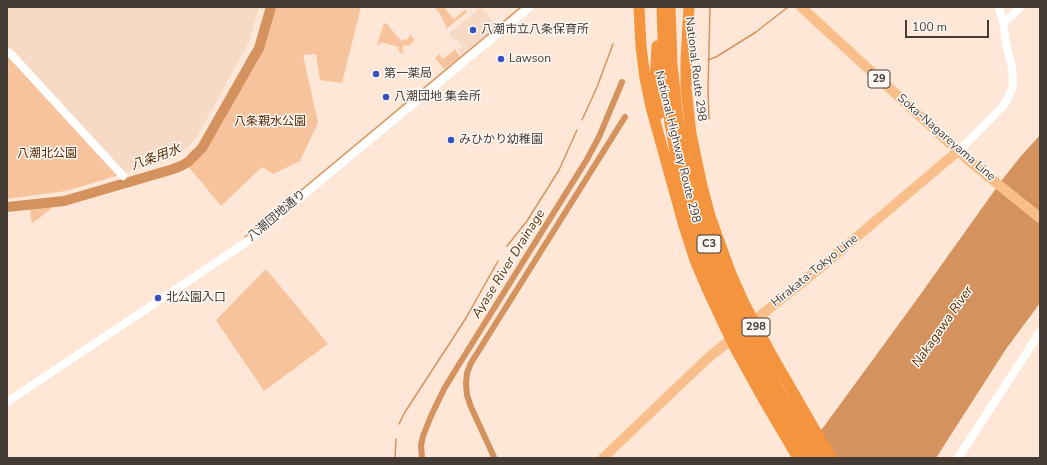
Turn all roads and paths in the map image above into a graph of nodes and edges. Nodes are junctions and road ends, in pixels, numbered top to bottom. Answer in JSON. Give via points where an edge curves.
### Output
{"nodes":[{"id":1,"x":530,"y":7,"type":"edge"},
{"id":2,"x":638,"y":7,"type":"edge"},
{"id":3,"x":657,"y":7,"type":"edge"},
{"id":4,"x":662,"y":7,"type":"edge"},
{"id":5,"x":670,"y":7,"type":"edge"},
{"id":6,"x":675,"y":7,"type":"edge"},
{"id":7,"x":689,"y":7,"type":"edge"},
{"id":8,"x":800,"y":7,"type":"edge"},
{"id":9,"x":999,"y":7,"type":"edge"},
{"id":10,"x":1020,"y":7,"type":"edge"},
{"id":11,"x":1003,"y":22,"type":"junction"},
{"id":12,"x":10,"y":53,"type":"dead end"},
{"id":13,"x":691,"y":134,"type":"junction"},
{"id":14,"x":958,"y":151,"type":"junction"},
{"id":15,"x":123,"y":176,"type":"dead end"},
{"id":16,"x":671,"y":178,"type":"junction"},
{"id":17,"x":1040,"y":218,"type":"edge"},
{"id":18,"x":1040,"y":332,"type":"edge"},
{"id":19,"x":7,"y":402,"type":"edge"},
{"id":20,"x":603,"y":458,"type":"edge"},
{"id":21,"x":798,"y":458,"type":"edge"},
{"id":22,"x":809,"y":458,"type":"edge"},
{"id":23,"x":819,"y":458,"type":"edge"},
{"id":24,"x":831,"y":458,"type":"edge"},
{"id":25,"x":958,"y":458,"type":"edge"}],
"edges":[{"from":1,"to":19,"type":"street","name":"八潮団地通り","via":[[248,241]]},
{"from":2,"to":16,"type":"highway","name":"National Highway Route 298","number":"298","via":[[645,78]]},
{"from":3,"to":16,"type":"highway","number":"298","via":[[655,82]]},
{"from":4,"to":22,"type":"highway","number":"C3","via":[[664,67],[670,122],[681,179],[704,255],[750,356]]},
{"from":5,"to":23,"type":"highway","number":"C3","via":[[672,64],[678,120],[703,226],[715,261],[744,325]]},
{"from":6,"to":13,"type":"highway","name":"National Route 298","number":"298","via":[[675,28],[684,100]]},
{"from":7,"to":13,"type":"highway","name":"National Highway Route 298","number":"298","via":[[686,88]]},
{"from":8,"to":14,"type":"main road","name":"Soka-Nagareyama Line","number":"29"},
{"from":9,"to":11,"type":"street"},
{"from":10,"to":11,"type":"street"},
{"from":11,"to":14,"type":"street","via":[[1013,74],[1012,89],[1003,106]]},
{"from":12,"to":15,"type":"street"},
{"from":13,"to":24,"type":"highway","name":"National Highway Route 298","number":"298","via":[[710,216],[731,274],[770,354]]},
{"from":14,"to":17,"type":"main road","name":"Soka-Nagareyama Line","number":"29"},
{"from":14,"to":20,"type":"main road","name":"Hirakata-Tokyo Line","via":[[710,358]]},
{"from":16,"to":21,"type":"highway","name":"National Highway Route 298","number":"298","via":[[695,260],[709,293],[743,362]]},
{"from":18,"to":25,"type":"street"}]}
